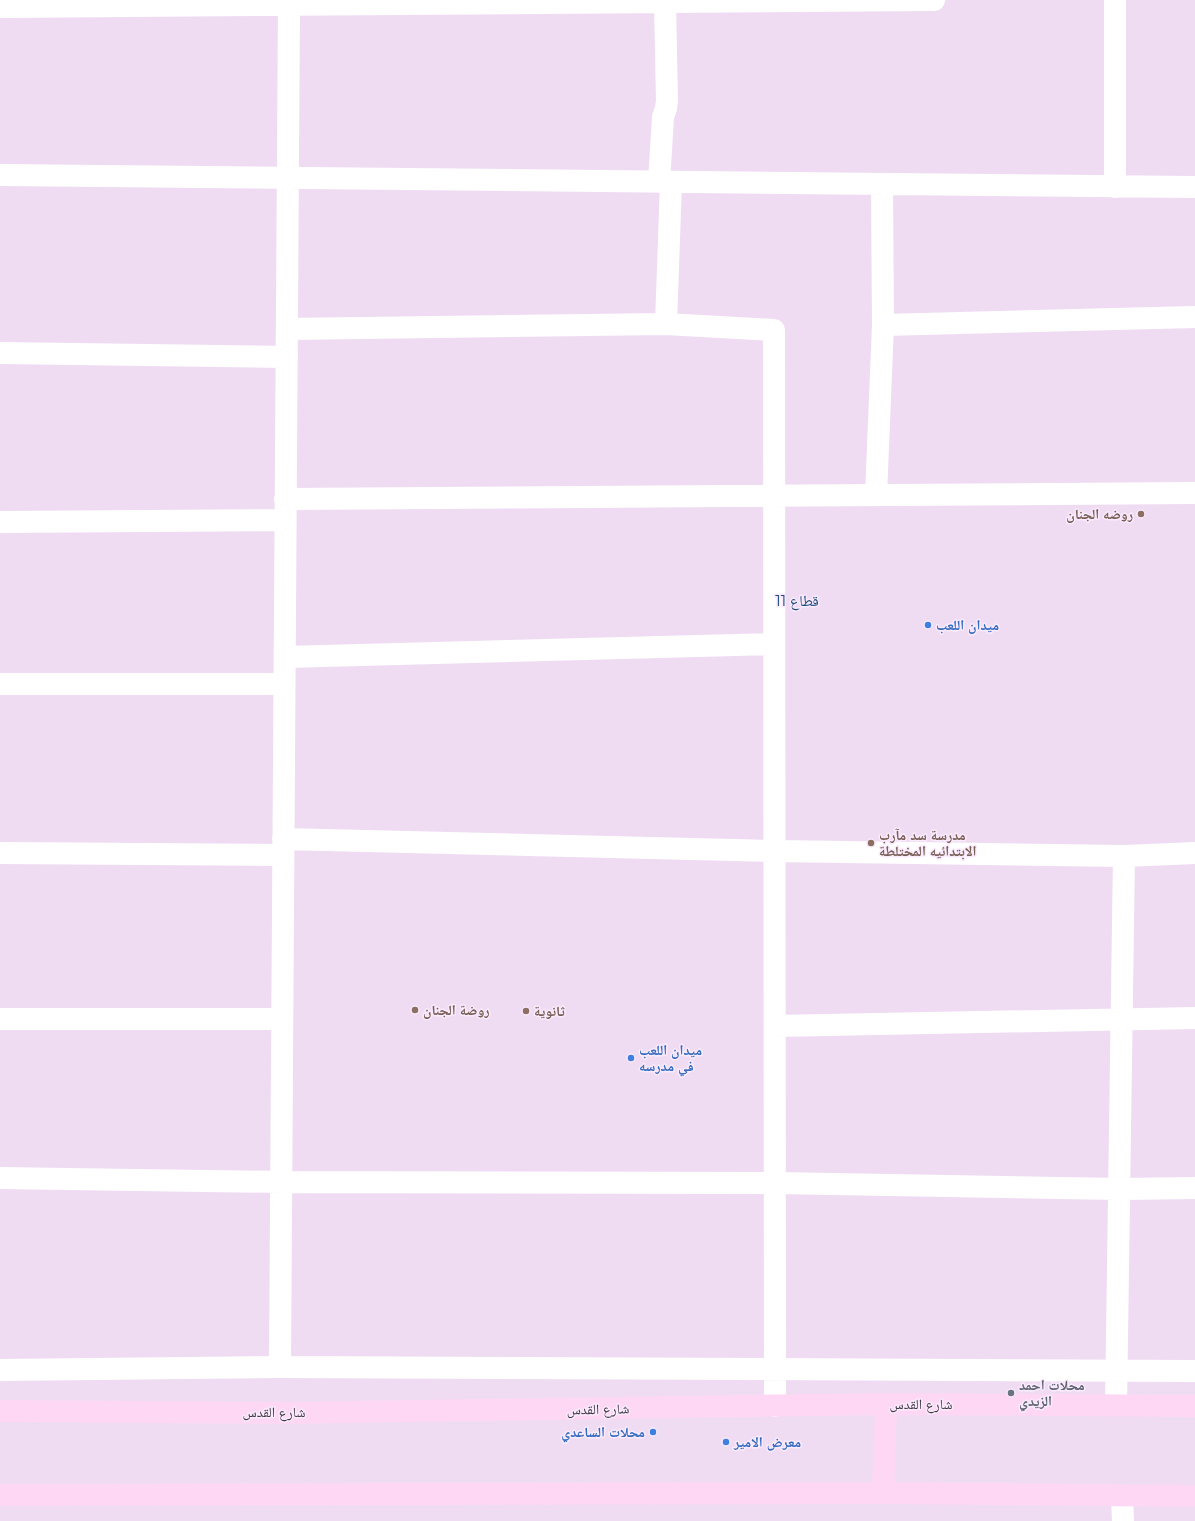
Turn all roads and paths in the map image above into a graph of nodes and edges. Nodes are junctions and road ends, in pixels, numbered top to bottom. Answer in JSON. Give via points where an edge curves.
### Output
{"nodes":[{"id":1,"x":934,"y":0,"type":"edge"},
{"id":2,"x":1115,"y":0,"type":"edge"},
{"id":3,"x":726,"y":1,"type":"edge"},
{"id":4,"x":665,"y":2,"type":"junction"},
{"id":5,"x":289,"y":5,"type":"junction"},
{"id":6,"x":0,"y":7,"type":"edge"},
{"id":7,"x":0,"y":175,"type":"edge"},
{"id":8,"x":288,"y":178,"type":"junction"},
{"id":9,"x":665,"y":182,"type":"junction"},
{"id":10,"x":882,"y":184,"type":"junction"},
{"id":11,"x":1115,"y":187,"type":"junction"},
{"id":12,"x":1195,"y":188,"type":"edge"},
{"id":13,"x":1195,"y":317,"type":"edge"},
{"id":14,"x":666,"y":324,"type":"junction"},
{"id":15,"x":882,"y":325,"type":"junction"},
{"id":16,"x":287,"y":329,"type":"junction"},
{"id":17,"x":0,"y":353,"type":"edge"},
{"id":18,"x":286,"y":357,"type":"junction"},
{"id":19,"x":1195,"y":493,"type":"edge"},
{"id":20,"x":774,"y":495,"type":"junction"},
{"id":21,"x":876,"y":495,"type":"junction"},
{"id":22,"x":285,"y":509,"type":"junction"},
{"id":23,"x":0,"y":522,"type":"edge"},
{"id":24,"x":774,"y":644,"type":"junction"},
{"id":25,"x":284,"y":658,"type":"junction"},
{"id":26,"x":0,"y":684,"type":"edge"},
{"id":27,"x":284,"y":684,"type":"junction"},
{"id":28,"x":283,"y":847,"type":"junction"},
{"id":29,"x":775,"y":851,"type":"junction"},
{"id":30,"x":0,"y":853,"type":"edge"},
{"id":31,"x":1195,"y":853,"type":"edge"},
{"id":32,"x":1124,"y":856,"type":"junction"},
{"id":33,"x":1122,"y":1018,"type":"junction"},
{"id":34,"x":1195,"y":1018,"type":"edge"},
{"id":35,"x":282,"y":1019,"type":"junction"},
{"id":36,"x":0,"y":1020,"type":"edge"},
{"id":37,"x":775,"y":1026,"type":"junction"},
{"id":38,"x":0,"y":1178,"type":"edge"},
{"id":39,"x":281,"y":1182,"type":"junction"},
{"id":40,"x":775,"y":1183,"type":"junction"},
{"id":41,"x":1195,"y":1188,"type":"edge"},
{"id":42,"x":1120,"y":1189,"type":"junction"},
{"id":43,"x":280,"y":1367,"type":"junction"},
{"id":44,"x":775,"y":1369,"type":"junction"},
{"id":45,"x":0,"y":1370,"type":"edge"},
{"id":46,"x":1117,"y":1372,"type":"junction"},
{"id":47,"x":1195,"y":1372,"type":"edge"},
{"id":48,"x":886,"y":1404,"type":"junction"},
{"id":49,"x":1116,"y":1405,"type":"junction"},
{"id":50,"x":775,"y":1406,"type":"junction"},
{"id":51,"x":1195,"y":1406,"type":"edge"},
{"id":52,"x":0,"y":1411,"type":"edge"},
{"id":53,"x":883,"y":1492,"type":"junction"},
{"id":54,"x":0,"y":1495,"type":"edge"},
{"id":55,"x":1122,"y":1496,"type":"junction"},
{"id":56,"x":1195,"y":1496,"type":"edge"},
{"id":57,"x":1123,"y":1521,"type":"edge"}],
"edges":[{"from":1,"to":3,"type":"street"},
{"from":2,"to":11,"type":"street"},
{"from":3,"to":4,"type":"street"},
{"from":4,"to":5,"type":"street"},
{"from":4,"to":9,"type":"street","via":[[667,101],[662,117]]},
{"from":5,"to":6,"type":"street"},
{"from":5,"to":8,"type":"street"},
{"from":7,"to":8,"type":"street"},
{"from":8,"to":9,"type":"street"},
{"from":8,"to":16,"type":"street"},
{"from":9,"to":10,"type":"street"},
{"from":9,"to":14,"type":"street"},
{"from":10,"to":11,"type":"street"},
{"from":10,"to":15,"type":"street"},
{"from":11,"to":12,"type":"street"},
{"from":13,"to":15,"type":"street"},
{"from":14,"to":16,"type":"street"},
{"from":14,"to":20,"type":"street","via":[[774,330]]},
{"from":15,"to":21,"type":"street"},
{"from":16,"to":18,"type":"street"},
{"from":17,"to":18,"type":"street"},
{"from":18,"to":22,"type":"street"},
{"from":19,"to":21,"type":"street"},
{"from":20,"to":21,"type":"street"},
{"from":20,"to":22,"type":"street"},
{"from":20,"to":24,"type":"street"},
{"from":22,"to":23,"type":"street"},
{"from":22,"to":25,"type":"street"},
{"from":24,"to":25,"type":"street"},
{"from":24,"to":29,"type":"street"},
{"from":25,"to":27,"type":"street"},
{"from":26,"to":27,"type":"street"},
{"from":27,"to":28,"type":"street"},
{"from":28,"to":29,"type":"street"},
{"from":28,"to":30,"type":"street"},
{"from":28,"to":35,"type":"street"},
{"from":29,"to":32,"type":"street"},
{"from":29,"to":37,"type":"street"},
{"from":31,"to":32,"type":"street"},
{"from":32,"to":33,"type":"street"},
{"from":33,"to":34,"type":"street"},
{"from":33,"to":37,"type":"street"},
{"from":33,"to":42,"type":"street"},
{"from":35,"to":36,"type":"street"},
{"from":35,"to":39,"type":"street"},
{"from":37,"to":40,"type":"street"},
{"from":38,"to":39,"type":"street"},
{"from":39,"to":40,"type":"street"},
{"from":39,"to":43,"type":"street"},
{"from":40,"to":42,"type":"street"},
{"from":40,"to":44,"type":"street"},
{"from":41,"to":42,"type":"street"},
{"from":42,"to":46,"type":"street"},
{"from":43,"to":44,"type":"street"},
{"from":43,"to":45,"type":"street"},
{"from":44,"to":46,"type":"street"},
{"from":44,"to":50,"type":"street"},
{"from":46,"to":47,"type":"street"},
{"from":46,"to":49,"type":"street"},
{"from":48,"to":49,"type":"main road","name":"شارع القدس"},
{"from":48,"to":50,"type":"main road","name":"شارع القدس"},
{"from":48,"to":53,"type":"main road"},
{"from":49,"to":51,"type":"main road","name":"شارع القدس"},
{"from":50,"to":52,"type":"main road","name":"شارع القدس","via":[[280,1412]]},
{"from":53,"to":54,"type":"main road"},
{"from":53,"to":55,"type":"main road"},
{"from":55,"to":56,"type":"main road"},
{"from":55,"to":57,"type":"street"}]}
